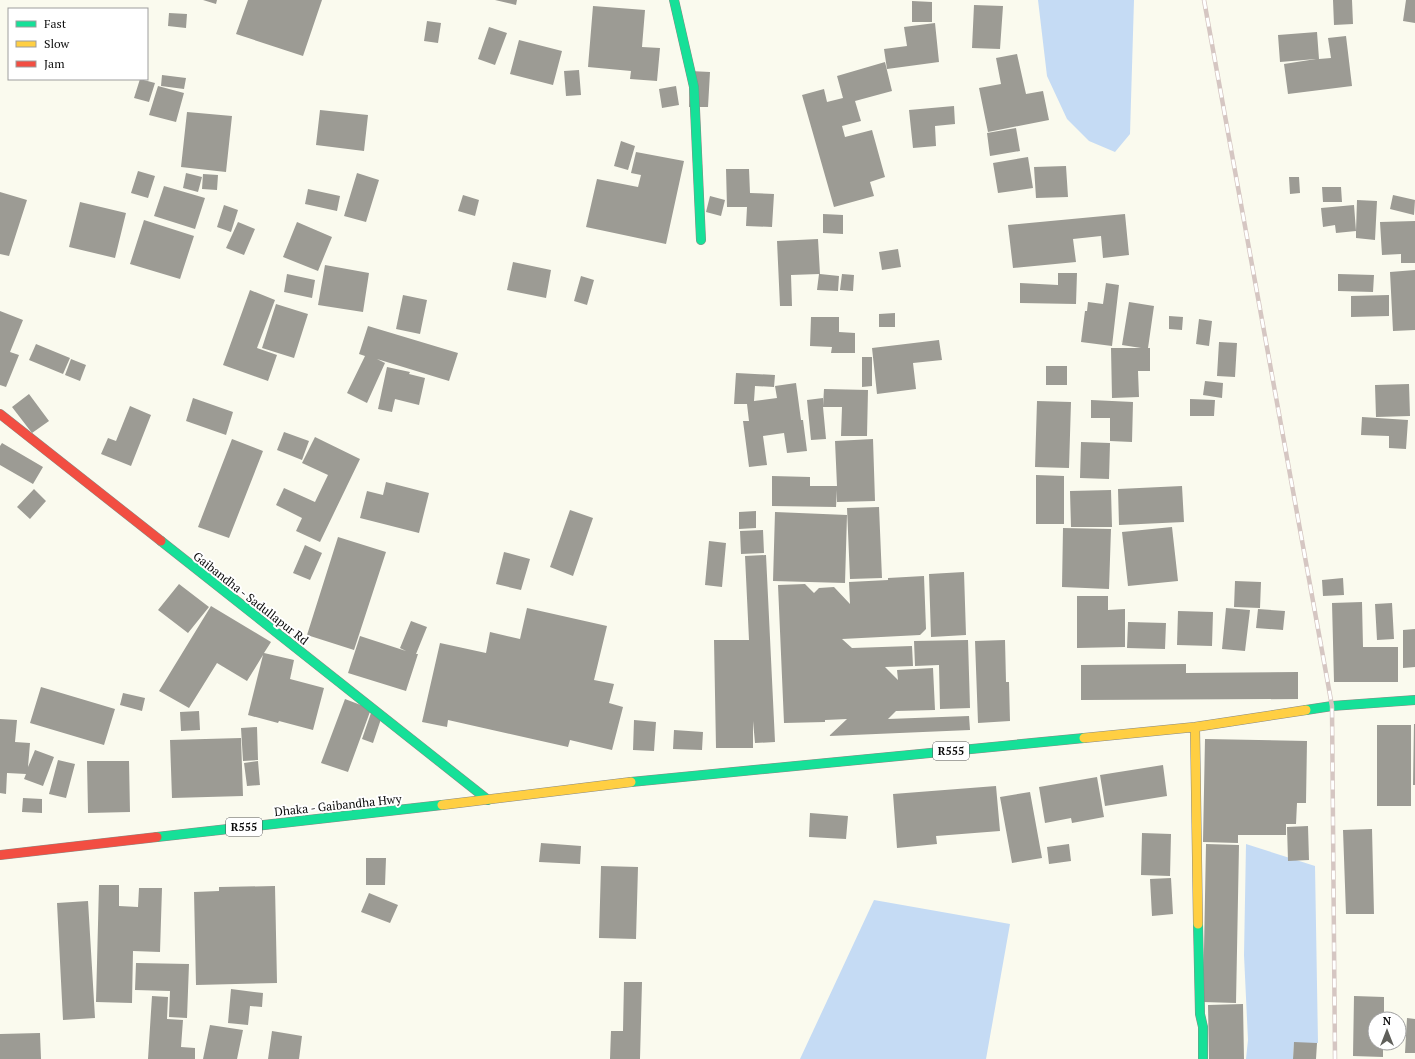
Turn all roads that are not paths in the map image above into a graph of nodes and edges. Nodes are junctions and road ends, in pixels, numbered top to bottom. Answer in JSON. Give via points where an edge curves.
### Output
{"nodes":[{"id":1,"x":674,"y":0,"type":"edge"},
{"id":2,"x":701,"y":240,"type":"dead end"},
{"id":3,"x":0,"y":414,"type":"edge"},
{"id":4,"x":1415,"y":700,"type":"edge"},
{"id":5,"x":1195,"y":727,"type":"junction"},
{"id":6,"x":488,"y":800,"type":"junction"},
{"id":7,"x":0,"y":855,"type":"edge"},
{"id":8,"x":1203,"y":1059,"type":"edge"}],
"edges":[{"from":1,"to":2,"type":"main road","via":[[694,87]]},
{"from":3,"to":6,"type":"main road","name":"Gaibandha - Sadullapur Rd"},
{"from":4,"to":5,"type":"main road","number":"R555","via":[[1332,706]]},
{"from":5,"to":6,"type":"main road","number":"R555","via":[[594,786]]},
{"from":5,"to":8,"type":"main road"},
{"from":6,"to":7,"type":"main road","name":"Dhaka - Gaibandha Hwy","number":"R555"}]}
